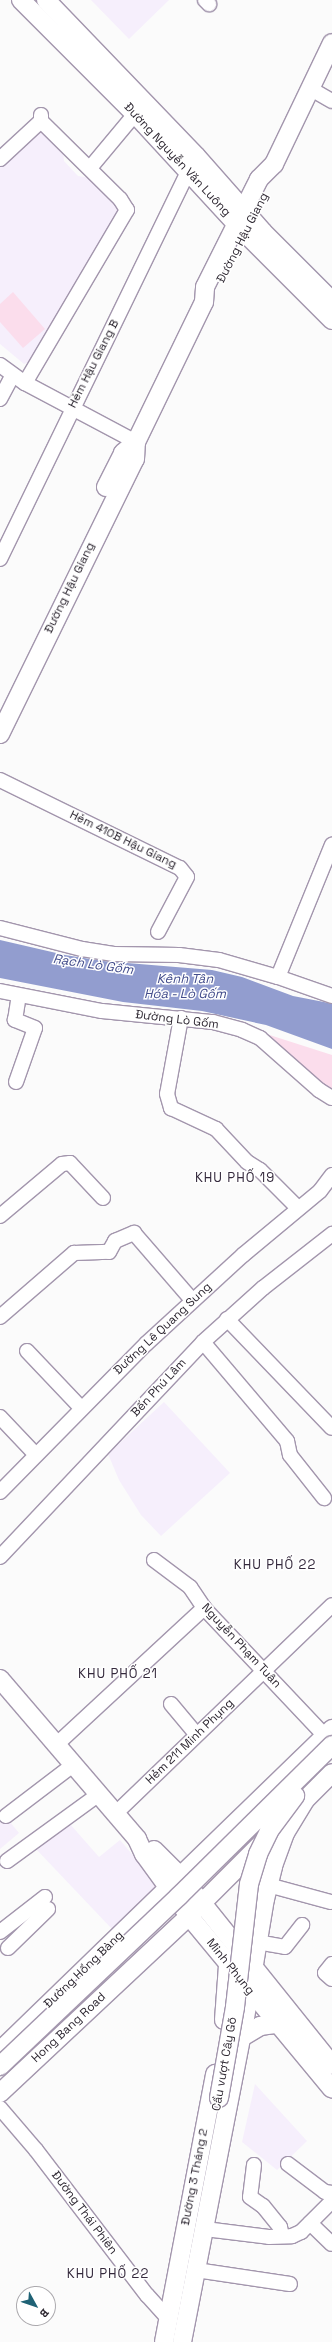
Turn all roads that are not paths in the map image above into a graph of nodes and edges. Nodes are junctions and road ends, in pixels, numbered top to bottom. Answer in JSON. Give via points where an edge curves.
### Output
{"nodes":[{"id":1,"x":21,"y":0,"type":"edge"},
{"id":2,"x":46,"y":0,"type":"edge"},
{"id":3,"x":332,"y":43,"type":"edge"},
{"id":4,"x":311,"y":90,"type":"junction"},
{"id":5,"x":332,"y":101,"type":"edge"},
{"id":6,"x":135,"y":114,"type":"junction"},
{"id":7,"x":0,"y":159,"type":"edge"},
{"id":8,"x":90,"y":168,"type":"junction"},
{"id":9,"x":188,"y":170,"type":"junction"},
{"id":10,"x":244,"y":222,"type":"junction"},
{"id":11,"x":332,"y":301,"type":"edge"},
{"id":12,"x":332,"y":320,"type":"edge"},
{"id":13,"x":0,"y":365,"type":"edge"},
{"id":14,"x":13,"y":375,"type":"junction"},
{"id":15,"x":25,"y":383,"type":"junction"},
{"id":16,"x":0,"y":399,"type":"edge"},
{"id":17,"x":72,"y":408,"type":"junction"},
{"id":18,"x":136,"y":442,"type":"junction"},
{"id":19,"x":0,"y":559,"type":"edge"},
{"id":20,"x":0,"y":704,"type":"edge"},
{"id":21,"x":0,"y":734,"type":"edge"},
{"id":22,"x":0,"y":780,"type":"edge"},
{"id":23,"x":332,"y":845,"type":"edge"},
{"id":24,"x":0,"y":928,"type":"edge"},
{"id":25,"x":158,"y":932,"type":"dead end"},
{"id":26,"x":278,"y":977,"type":"junction"},
{"id":27,"x":0,"y":991,"type":"edge"},
{"id":28,"x":19,"y":996,"type":"junction"},
{"id":29,"x":332,"y":996,"type":"edge"},
{"id":30,"x":181,"y":1018,"type":"junction"},
{"id":31,"x":16,"y":1082,"type":"dead end"},
{"id":32,"x":332,"y":1098,"type":"edge"},
{"id":33,"x":332,"y":1175,"type":"edge"},
{"id":34,"x":102,"y":1198,"type":"dead end"},
{"id":35,"x":298,"y":1208,"type":"junction"},
{"id":36,"x":0,"y":1216,"type":"edge"},
{"id":37,"x":332,"y":1234,"type":"edge"},
{"id":38,"x":192,"y":1300,"type":"junction"},
{"id":39,"x":0,"y":1317,"type":"edge"},
{"id":40,"x":227,"y":1319,"type":"junction"},
{"id":41,"x":202,"y":1342,"type":"junction"},
{"id":42,"x":26,"y":1350,"type":"dead end"},
{"id":43,"x":81,"y":1408,"type":"junction"},
{"id":44,"x":0,"y":1417,"type":"edge"},
{"id":45,"x":332,"y":1428,"type":"edge"},
{"id":46,"x":36,"y":1455,"type":"junction"},
{"id":47,"x":0,"y":1492,"type":"edge"},
{"id":48,"x":324,"y":1498,"type":"dead end"},
{"id":49,"x":0,"y":1557,"type":"edge"},
{"id":50,"x":154,"y":1560,"type":"dead end"},
{"id":51,"x":332,"y":1605,"type":"edge"},
{"id":52,"x":204,"y":1608,"type":"junction"},
{"id":53,"x":264,"y":1671,"type":"junction"},
{"id":54,"x":0,"y":1679,"type":"edge"},
{"id":55,"x":171,"y":1704,"type":"dead end"},
{"id":56,"x":197,"y":1736,"type":"junction"},
{"id":57,"x":330,"y":1736,"type":"edge"},
{"id":58,"x":56,"y":1744,"type":"junction"},
{"id":59,"x":332,"y":1760,"type":"edge"},
{"id":60,"x":73,"y":1765,"type":"junction"},
{"id":61,"x":332,"y":1773,"type":"edge"},
{"id":62,"x":98,"y":1795,"type":"junction"},
{"id":63,"x":301,"y":1797,"type":"junction"},
{"id":64,"x":115,"y":1814,"type":"junction"},
{"id":65,"x":6,"y":1816,"type":"dead end"},
{"id":66,"x":242,"y":1817,"type":"junction"},
{"id":67,"x":264,"y":1841,"type":"junction"},
{"id":68,"x":7,"y":1861,"type":"dead end"},
{"id":69,"x":175,"y":1883,"type":"junction"},
{"id":70,"x":268,"y":1885,"type":"junction"},
{"id":71,"x":331,"y":1902,"type":"dead end"},
{"id":72,"x":202,"y":1903,"type":"junction"},
{"id":73,"x":188,"y":1916,"type":"junction"},
{"id":74,"x":302,"y":1925,"type":"dead end"},
{"id":75,"x":0,"y":1932,"type":"edge"},
{"id":76,"x":257,"y":1942,"type":"junction"},
{"id":77,"x":8,"y":1948,"type":"dead end"},
{"id":78,"x":332,"y":1964,"type":"edge"},
{"id":79,"x":228,"y":1965,"type":"junction"},
{"id":80,"x":254,"y":1967,"type":"junction"},
{"id":81,"x":332,"y":1979,"type":"edge"},
{"id":82,"x":269,"y":1986,"type":"junction"},
{"id":83,"x":248,"y":1990,"type":"junction"},
{"id":84,"x":227,"y":1997,"type":"junction"},
{"id":85,"x":278,"y":2024,"type":"junction"},
{"id":86,"x":242,"y":2037,"type":"junction"},
{"id":87,"x":0,"y":2052,"type":"edge"},
{"id":88,"x":326,"y":2061,"type":"edge"},
{"id":89,"x":0,"y":2066,"type":"edge"},
{"id":90,"x":0,"y":2080,"type":"edge"},
{"id":91,"x":332,"y":2089,"type":"edge"},
{"id":92,"x":0,"y":2093,"type":"edge"},
{"id":93,"x":0,"y":2108,"type":"edge"},
{"id":94,"x":288,"y":2164,"type":"dead end"},
{"id":95,"x":254,"y":2165,"type":"dead end"},
{"id":96,"x":332,"y":2193,"type":"edge"},
{"id":97,"x":332,"y":2201,"type":"edge"},
{"id":98,"x":310,"y":2223,"type":"junction"},
{"id":99,"x":204,"y":2229,"type":"junction"},
{"id":100,"x":282,"y":2236,"type":"junction"},
{"id":101,"x":332,"y":2244,"type":"edge"},
{"id":102,"x":196,"y":2270,"type":"junction"},
{"id":103,"x":290,"y":2284,"type":"dead end"},
{"id":104,"x":168,"y":2318,"type":"junction"},
{"id":105,"x":164,"y":2342,"type":"edge"},
{"id":106,"x":175,"y":2342,"type":"edge"},
{"id":107,"x":182,"y":2342,"type":"edge"}],
"edges":[{"from":1,"to":6,"type":"main road","name":"Đường Nguyễn Văn Luông"},
{"from":2,"to":10,"type":"main road","name":"Đường Nguyễn Văn Luông","via":[[196,156]]},
{"from":3,"to":4,"type":"main road","name":"Đường Hậu Giang"},
{"from":4,"to":5,"type":"street"},
{"from":4,"to":10,"type":"main road","name":"Đường Hậu Giang","via":[[272,168],[271,182]]},
{"from":6,"to":8,"type":"street"},
{"from":6,"to":9,"type":"main road","name":"Đường Nguyễn Văn Luông"},
{"from":7,"to":8,"type":"street","via":[[41,118]]},
{"from":8,"to":15,"type":"street","via":[[120,199],[126,210]]},
{"from":9,"to":10,"type":"main road","name":"Đường Nguyễn Văn Luông"},
{"from":9,"to":17,"type":"street","name":"Hẻm Hậu Giang B"},
{"from":10,"to":11,"type":"main road","name":"Đường Nguyễn Văn Luông"},
{"from":10,"to":12,"type":"main road","name":"Đường Nguyễn Văn Luông"},
{"from":10,"to":18,"type":"main road","name":"Đường Hậu Giang","via":[[205,287],[204,302]]},
{"from":13,"to":14,"type":"street"},
{"from":14,"to":15,"type":"street"},
{"from":14,"to":16,"type":"street"},
{"from":15,"to":17,"type":"street"},
{"from":17,"to":18,"type":"street"},
{"from":17,"to":19,"type":"street","name":"Hẻm Hậu Giang B"},
{"from":18,"to":20,"type":"main road","name":"Đường Hậu Giang","via":[[123,453]]},
{"from":18,"to":21,"type":"main road","name":"Đường Hậu Giang","via":[[135,459]]},
{"from":22,"to":25,"type":"street","name":"Hẻm 410B Hậu Giang","via":[[180,868],[187,877]]},
{"from":23,"to":26,"type":"street"},
{"from":24,"to":26,"type":"street","via":[[82,949],[114,954],[179,955],[219,960]]},
{"from":26,"to":29,"type":"street"},
{"from":27,"to":28,"type":"street","name":"Đường Lò Gốm"},
{"from":28,"to":30,"type":"street","name":"Đường Lò Gốm","via":[[102,1012]]},
{"from":28,"to":31,"type":"street","via":[[15,1020],[35,1028]]},
{"from":30,"to":32,"type":"street","name":"Đường Lò Gốm","via":[[231,1026],[260,1038],[319,1090]]},
{"from":30,"to":35,"type":"street","via":[[167,1094],[171,1108],[216,1129],[247,1162],[260,1170]]},
{"from":33,"to":35,"type":"street","name":"Đường Lê Quang Sung","via":[[320,1191]]},
{"from":34,"to":36,"type":"street","via":[[70,1163],[62,1164]]},
{"from":35,"to":38,"type":"street","name":"Đường Lê Quang Sung"},
{"from":37,"to":40,"type":"street","name":"Bến Phú Lâm"},
{"from":38,"to":39,"type":"street","via":[[134,1233],[115,1242],[109,1252],[74,1253]]},
{"from":38,"to":43,"type":"street","name":"Đường Lê Quang Sung"},
{"from":40,"to":41,"type":"street","name":"Bến Phú Lâm"},
{"from":40,"to":45,"type":"street"},
{"from":41,"to":48,"type":"street","via":[[287,1440],[290,1455]]},
{"from":41,"to":49,"type":"street","name":"Bến Phú Lâm"},
{"from":42,"to":43,"type":"street"},
{"from":43,"to":46,"type":"street","name":"Đường Lê Quang Sung"},
{"from":44,"to":46,"type":"street"},
{"from":46,"to":47,"type":"street","name":"Đường Lê Quang Sung"},
{"from":50,"to":52,"type":"street","name":"Nguyễn Phạm Tuân","via":[[190,1587]]},
{"from":51,"to":53,"type":"street","name":"Hẻm 211 Minh Phụng"},
{"from":52,"to":53,"type":"street","name":"Nguyễn Phạm Tuân"},
{"from":52,"to":58,"type":"street"},
{"from":53,"to":56,"type":"street","name":"Hẻm 211 Minh Phụng"},
{"from":53,"to":57,"type":"street","name":"Nguyễn Phạm Tuân"},
{"from":54,"to":58,"type":"main road","name":"Minh Phụng"},
{"from":55,"to":56,"type":"street"},
{"from":56,"to":64,"type":"street","name":"Hẻm 211 Minh Phụng"},
{"from":57,"to":66,"type":"main road","name":"Đường Hồng Bàng"},
{"from":57,"to":89,"type":"main road","bridge":true,"via":[[179,1896]]},
{"from":58,"to":60,"type":"main road","name":"Minh Phụng"},
{"from":59,"to":63,"type":"main road","name":"Cầu vượt Cây Gõ"},
{"from":60,"to":62,"type":"main road","name":"Minh Phụng"},
{"from":60,"to":65,"type":"street"},
{"from":61,"to":63,"type":"main road"},
{"from":62,"to":64,"type":"main road","name":"Minh Phụng"},
{"from":62,"to":68,"type":"street"},
{"from":63,"to":67,"type":"main road"},
{"from":63,"to":70,"type":"main road","via":[[285,1833]]},
{"from":63,"to":90,"type":"main road","name":"Cầu vượt Cây Gõ","bridge":true},
{"from":63,"to":106,"type":"main road","name":"Cầu vượt Cây Gõ","bridge":true,"via":[[270,1831],[258,1854],[249,1884],[231,2037]]},
{"from":64,"to":69,"type":"main road","name":"Minh Phụng"},
{"from":66,"to":67,"type":"main road","via":[[250,1836]]},
{"from":66,"to":69,"type":"main road","name":"Đường Hồng Bàng"},
{"from":67,"to":72,"type":"main road"},
{"from":69,"to":72,"type":"main road","name":"Minh Phụng"},
{"from":69,"to":73,"type":"main road","name":"Minh Phụng"},
{"from":69,"to":87,"type":"main road","name":"Đường Hồng Bàng"},
{"from":70,"to":71,"type":"street"},
{"from":70,"to":76,"type":"main road"},
{"from":72,"to":73,"type":"main road"},
{"from":72,"to":80,"type":"main road","name":"Minh Phụng"},
{"from":73,"to":79,"type":"main road","name":"Minh Phụng"},
{"from":73,"to":92,"type":"main road","name":"Hong Bang Road","via":[[142,1966]]},
{"from":74,"to":76,"type":"street","via":[[285,1947]]},
{"from":75,"to":77,"type":"street","via":[[46,1903]]},
{"from":76,"to":80,"type":"main road"},
{"from":78,"to":81,"type":"street","via":[[325,1973]]},
{"from":79,"to":83,"type":"main road","name":"Minh Phụng"},
{"from":79,"to":84,"type":"main road","name":"Đường 3 Tháng 2"},
{"from":80,"to":82,"type":"main road","name":"Minh Phụng"},
{"from":80,"to":83,"type":"main road","name":"Đường 3 Tháng 2"},
{"from":82,"to":83,"type":"main road"},
{"from":82,"to":88,"type":"main road","name":"Minh Phụng"},
{"from":83,"to":84,"type":"main road"},
{"from":83,"to":85,"type":"main road","name":"Minh Phụng"},
{"from":83,"to":86,"type":"main road","name":"Đường 3 Tháng 2"},
{"from":84,"to":104,"type":"main road","name":"Đường 3 Tháng 2","via":[[219,2055]]},
{"from":85,"to":86,"type":"main road","via":[[260,2026]]},
{"from":85,"to":88,"type":"main road","name":"Minh Phụng"},
{"from":86,"to":99,"type":"main road","name":"Đường 3 Tháng 2"},
{"from":88,"to":91,"type":"main road","name":"Minh Phụng"},
{"from":93,"to":104,"type":"street","name":"Đường Thái Phiên","via":[[36,2150],[147,2295]]},
{"from":94,"to":96,"type":"street","via":[[325,2192]]},
{"from":95,"to":100,"type":"street","via":[[250,2197],[263,2206],[280,2227]]},
{"from":97,"to":98,"type":"street"},
{"from":98,"to":100,"type":"street","via":[[301,2232]]},
{"from":98,"to":101,"type":"street"},
{"from":99,"to":100,"type":"street","via":[[269,2237]]},
{"from":99,"to":102,"type":"main road","name":"Đường 3 Tháng 2"},
{"from":102,"to":103,"type":"street"},
{"from":102,"to":107,"type":"main road","name":"Đường 3 Tháng 2"},
{"from":104,"to":105,"type":"main road","name":"Đường 3 Tháng 2"}]}
